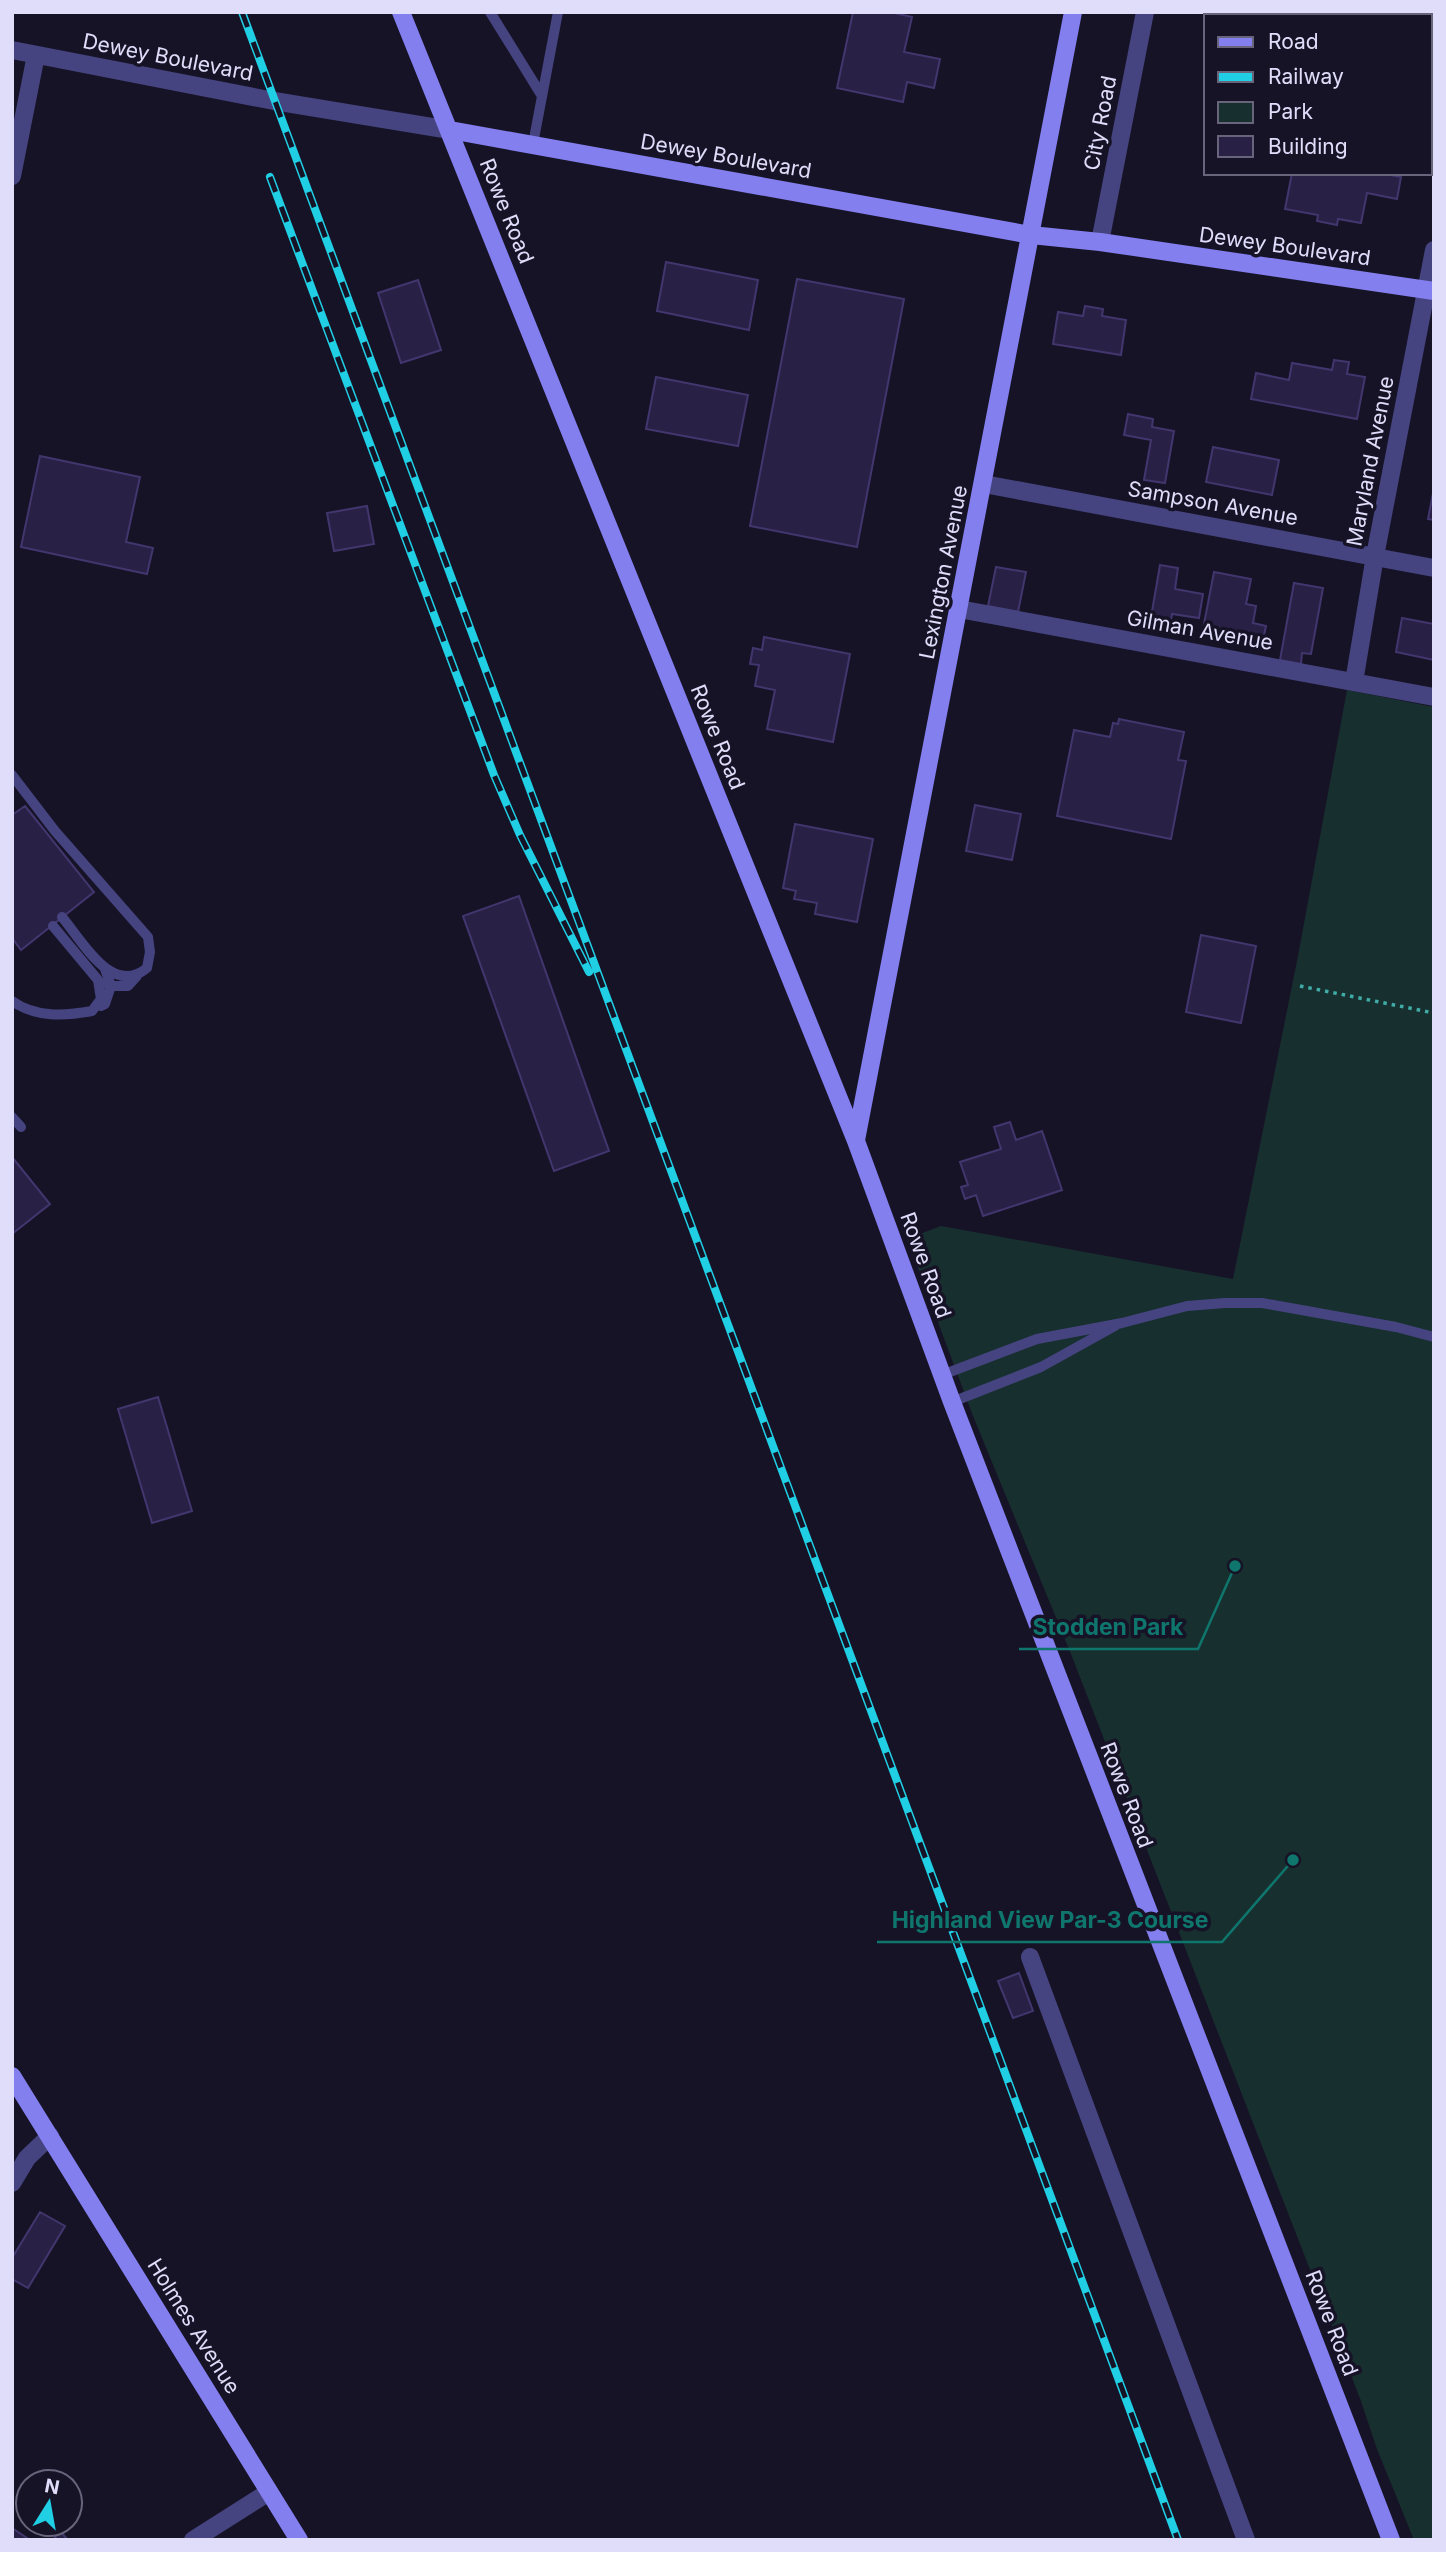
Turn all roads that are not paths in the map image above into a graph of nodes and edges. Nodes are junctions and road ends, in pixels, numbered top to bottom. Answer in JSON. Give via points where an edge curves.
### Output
{"nodes":[{"id":1,"x":401,"y":12,"type":"edge"},
{"id":2,"x":490,"y":12,"type":"edge"},
{"id":3,"x":558,"y":12,"type":"edge"},
{"id":4,"x":1073,"y":12,"type":"edge"},
{"id":5,"x":1145,"y":12,"type":"edge"},
{"id":6,"x":12,"y":50,"type":"edge"},
{"id":7,"x":36,"y":55,"type":"junction"},
{"id":8,"x":542,"y":96,"type":"junction"},
{"id":9,"x":450,"y":130,"type":"junction"},
{"id":10,"x":533,"y":144,"type":"junction"},
{"id":11,"x":12,"y":176,"type":"edge"},
{"id":12,"x":1031,"y":234,"type":"junction"},
{"id":13,"x":1100,"y":242,"type":"junction"},
{"id":14,"x":1434,"y":250,"type":"edge"},
{"id":15,"x":1430,"y":291,"type":"edge"},
{"id":16,"x":984,"y":484,"type":"junction"},
{"id":17,"x":1375,"y":556,"type":"junction"},
{"id":18,"x":1434,"y":568,"type":"edge"},
{"id":19,"x":959,"y":609,"type":"junction"},
{"id":20,"x":1354,"y":682,"type":"junction"},
{"id":21,"x":1434,"y":697,"type":"edge"},
{"id":22,"x":12,"y":775,"type":"edge"},
{"id":23,"x":62,"y":917,"type":"dead end"},
{"id":24,"x":53,"y":926,"type":"dead end"},
{"id":25,"x":105,"y":969,"type":"junction"},
{"id":26,"x":137,"y":976,"type":"junction"},
{"id":27,"x":98,"y":980,"type":"junction"},
{"id":28,"x":111,"y":986,"type":"junction"},
{"id":29,"x":12,"y":1001,"type":"edge"},
{"id":30,"x":92,"y":1011,"type":"junction"},
{"id":31,"x":12,"y":1116,"type":"edge"},
{"id":32,"x":21,"y":1128,"type":"dead end"},
{"id":33,"x":856,"y":1141,"type":"junction"},
{"id":34,"x":1122,"y":1322,"type":"junction"},
{"id":35,"x":1434,"y":1337,"type":"edge"},
{"id":36,"x":942,"y":1375,"type":"junction"},
{"id":37,"x":952,"y":1402,"type":"junction"},
{"id":38,"x":1030,"y":1957,"type":"dead end"},
{"id":39,"x":12,"y":2076,"type":"edge"},
{"id":40,"x":50,"y":2136,"type":"junction"},
{"id":41,"x":12,"y":2183,"type":"edge"},
{"id":42,"x":269,"y":2492,"type":"junction"},
{"id":43,"x":193,"y":2540,"type":"edge"},
{"id":44,"x":299,"y":2540,"type":"edge"},
{"id":45,"x":1246,"y":2540,"type":"edge"},
{"id":46,"x":1391,"y":2540,"type":"edge"}],
"edges":[{"from":1,"to":9,"type":"main road","name":"Rowe Road"},
{"from":2,"to":8,"type":"lane"},
{"from":3,"to":8,"type":"lane"},
{"from":4,"to":12,"type":"main road","name":"Lexington Avenue"},
{"from":5,"to":13,"type":"street","name":"City Road"},
{"from":6,"to":7,"type":"street","name":"Dewey Boulevard"},
{"from":7,"to":9,"type":"street","name":"Dewey Boulevard"},
{"from":7,"to":11,"type":"street"},
{"from":8,"to":10,"type":"lane"},
{"from":9,"to":10,"type":"main road","name":"Dewey Boulevard"},
{"from":9,"to":33,"type":"main road","name":"Rowe Road"},
{"from":10,"to":12,"type":"main road","name":"Dewey Boulevard"},
{"from":12,"to":13,"type":"main road","name":"Dewey Boulevard"},
{"from":12,"to":16,"type":"main road","name":"Lexington Avenue"},
{"from":13,"to":15,"type":"main road","name":"Dewey Boulevard"},
{"from":14,"to":15,"type":"street","name":"Maryland Avenue"},
{"from":15,"to":17,"type":"street","name":"Maryland Avenue"},
{"from":16,"to":17,"type":"street","name":"Sampson Avenue"},
{"from":16,"to":19,"type":"main road","name":"Lexington Avenue"},
{"from":17,"to":18,"type":"street","name":"Sampson Avenue"},
{"from":17,"to":20,"type":"street","name":"Maryland Avenue"},
{"from":19,"to":20,"type":"street","name":"Gilman Avenue"},
{"from":19,"to":33,"type":"main road","name":"Lexington Avenue"},
{"from":20,"to":21,"type":"street","name":"Gilman Avenue"},
{"from":22,"to":26,"type":"lane","via":[[148,937],[147,968]]},
{"from":23,"to":25,"type":"lane"},
{"from":24,"to":27,"type":"lane"},
{"from":25,"to":26,"type":"lane","via":[[118,976]]},
{"from":25,"to":28,"type":"lane"},
{"from":26,"to":28,"type":"lane","via":[[128,986]]},
{"from":27,"to":28,"type":"lane"},
{"from":27,"to":30,"type":"lane","via":[[101,999]]},
{"from":28,"to":30,"type":"lane","via":[[105,1004]]},
{"from":29,"to":30,"type":"lane","via":[[47,1015]]},
{"from":31,"to":32,"type":"lane"},
{"from":33,"to":36,"type":"main road","name":"Rowe Road"},
{"from":34,"to":35,"type":"lane","via":[[1187,1306],[1262,1303]]},
{"from":34,"to":36,"type":"lane","via":[[1037,1339]]},
{"from":34,"to":37,"type":"lane","via":[[1041,1367]]},
{"from":36,"to":37,"type":"main road","name":"Rowe Road"},
{"from":37,"to":46,"type":"main road","name":"Rowe Road"},
{"from":38,"to":45,"type":"street"},
{"from":39,"to":40,"type":"main road","name":"Holmes Avenue"},
{"from":40,"to":41,"type":"street","via":[[27,2158]]},
{"from":40,"to":42,"type":"main road","name":"Holmes Avenue"},
{"from":42,"to":43,"type":"street"},
{"from":42,"to":44,"type":"main road","name":"Holmes Avenue"}]}
